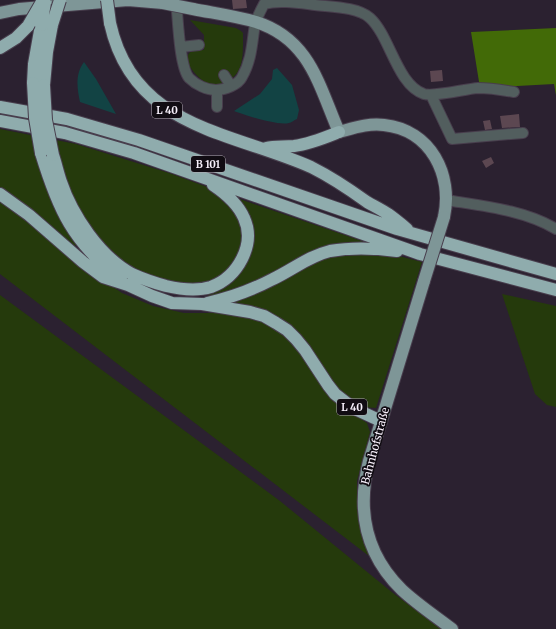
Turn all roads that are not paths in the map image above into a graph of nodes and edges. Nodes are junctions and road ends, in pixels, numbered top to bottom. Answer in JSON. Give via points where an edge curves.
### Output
{"nodes":[{"id":1,"x":45,"y":0,"type":"edge"},
{"id":2,"x":60,"y":0,"type":"edge"},
{"id":3,"x":107,"y":0,"type":"edge"},
{"id":4,"x":176,"y":0,"type":"edge"},
{"id":5,"x":0,"y":13,"type":"edge"},
{"id":6,"x":256,"y":22,"type":"junction"},
{"id":7,"x":47,"y":25,"type":"junction"},
{"id":8,"x":199,"y":45,"type":"dead end"},
{"id":9,"x":181,"y":47,"type":"junction"},
{"id":10,"x":0,"y":48,"type":"edge"},
{"id":11,"x":224,"y":75,"type":"dead end"},
{"id":12,"x":39,"y":84,"type":"junction"},
{"id":13,"x":231,"y":86,"type":"junction"},
{"id":14,"x":217,"y":90,"type":"junction"},
{"id":15,"x":514,"y":92,"type":"dead end"},
{"id":16,"x":431,"y":95,"type":"junction"},
{"id":17,"x":0,"y":107,"type":"edge"},
{"id":18,"x":217,"y":107,"type":"dead end"},
{"id":19,"x":0,"y":121,"type":"edge"},
{"id":20,"x":339,"y":132,"type":"junction"},
{"id":21,"x":523,"y":133,"type":"dead end"},
{"id":22,"x":264,"y":148,"type":"junction"},
{"id":23,"x":203,"y":177,"type":"junction"},
{"id":24,"x":0,"y":194,"type":"edge"},
{"id":25,"x":446,"y":200,"type":"junction"},
{"id":26,"x":556,"y":229,"type":"edge"},
{"id":27,"x":413,"y":234,"type":"junction"},
{"id":28,"x":420,"y":254,"type":"junction"},
{"id":29,"x":556,"y":274,"type":"edge"},
{"id":30,"x":128,"y":285,"type":"junction"},
{"id":31,"x":556,"y":290,"type":"edge"},
{"id":32,"x":202,"y":304,"type":"junction"},
{"id":33,"x":381,"y":421,"type":"junction"},
{"id":34,"x":452,"y":629,"type":"edge"}],
"edges":[{"from":1,"to":7,"type":"highway","number":"L 40","bridge":true},
{"from":1,"to":10,"type":"highway","bridge":true,"via":[[28,26],[16,38]]},
{"from":2,"to":7,"type":"highway","bridge":true},
{"from":3,"to":22,"type":"highway","number":"L 40","bridge":true,"via":[[115,41],[126,65],[156,101],[190,123]]},
{"from":4,"to":9,"type":"street"},
{"from":5,"to":6,"type":"main road","bridge":true,"via":[[19,9],[128,0],[163,3]]},
{"from":6,"to":13,"type":"street","via":[[249,64],[241,79]]},
{"from":6,"to":16,"type":"street","via":[[264,4],[270,1],[281,0],[358,11],[370,17],[382,32],[406,79],[416,90]]},
{"from":6,"to":20,"type":"main road","via":[[282,34],[302,52],[318,81]]},
{"from":7,"to":12,"type":"highway","number":"L 40","via":[[35,56]]},
{"from":8,"to":9,"type":"street"},
{"from":9,"to":14,"type":"street","via":[[188,77],[198,85]]},
{"from":11,"to":13,"type":"street"},
{"from":12,"to":23,"type":"highway","bridge":true,"via":[[53,155],[61,182],[73,208],[96,243],[132,274],[154,283],[194,289],[211,287],[236,270],[244,255],[248,235],[244,218],[232,200]]},
{"from":12,"to":30,"type":"highway","number":"L 40","bridge":true,"via":[[35,118],[41,153],[62,212],[89,251]]},
{"from":13,"to":14,"type":"street"},
{"from":14,"to":18,"type":"street"},
{"from":15,"to":16,"type":"street","via":[[480,88]]},
{"from":16,"to":21,"type":"street","via":[[452,139]]},
{"from":17,"to":27,"type":"highway","number":"B 101","via":[[67,119],[139,140]]},
{"from":19,"to":23,"type":"highway","number":"B 101","via":[[65,133]]},
{"from":20,"to":22,"type":"highway","number":"L 40","via":[[300,145]]},
{"from":20,"to":25,"type":"main road","number":"L 40","via":[[377,125],[394,127],[412,134],[426,146],[437,161],[444,178]]},
{"from":22,"to":27,"type":"highway","via":[[336,180],[390,215]]},
{"from":23,"to":28,"type":"highway","number":"B 101"},
{"from":24,"to":30,"type":"highway","via":[[98,274]]},
{"from":25,"to":26,"type":"street","via":[[522,215]]},
{"from":25,"to":33,"type":"main road","name":"Bahnhofstraße","number":"L 40","bridge":true,"via":[[444,217]]},
{"from":27,"to":29,"type":"highway","number":"B 101"},
{"from":28,"to":31,"type":"highway","number":"B 101"},
{"from":28,"to":32,"type":"highway","via":[[374,248],[329,252],[300,263],[273,279],[239,294]]},
{"from":30,"to":32,"type":"highway","number":"L 40","via":[[172,303]]},
{"from":32,"to":33,"type":"highway","number":"L 40","via":[[264,316],[287,330],[305,350],[335,394],[353,408]]},
{"from":33,"to":34,"type":"main road","name":"Bahnhofstraße","number":"L 40","via":[[364,489],[364,515],[369,538],[381,565],[397,584]]}]}
